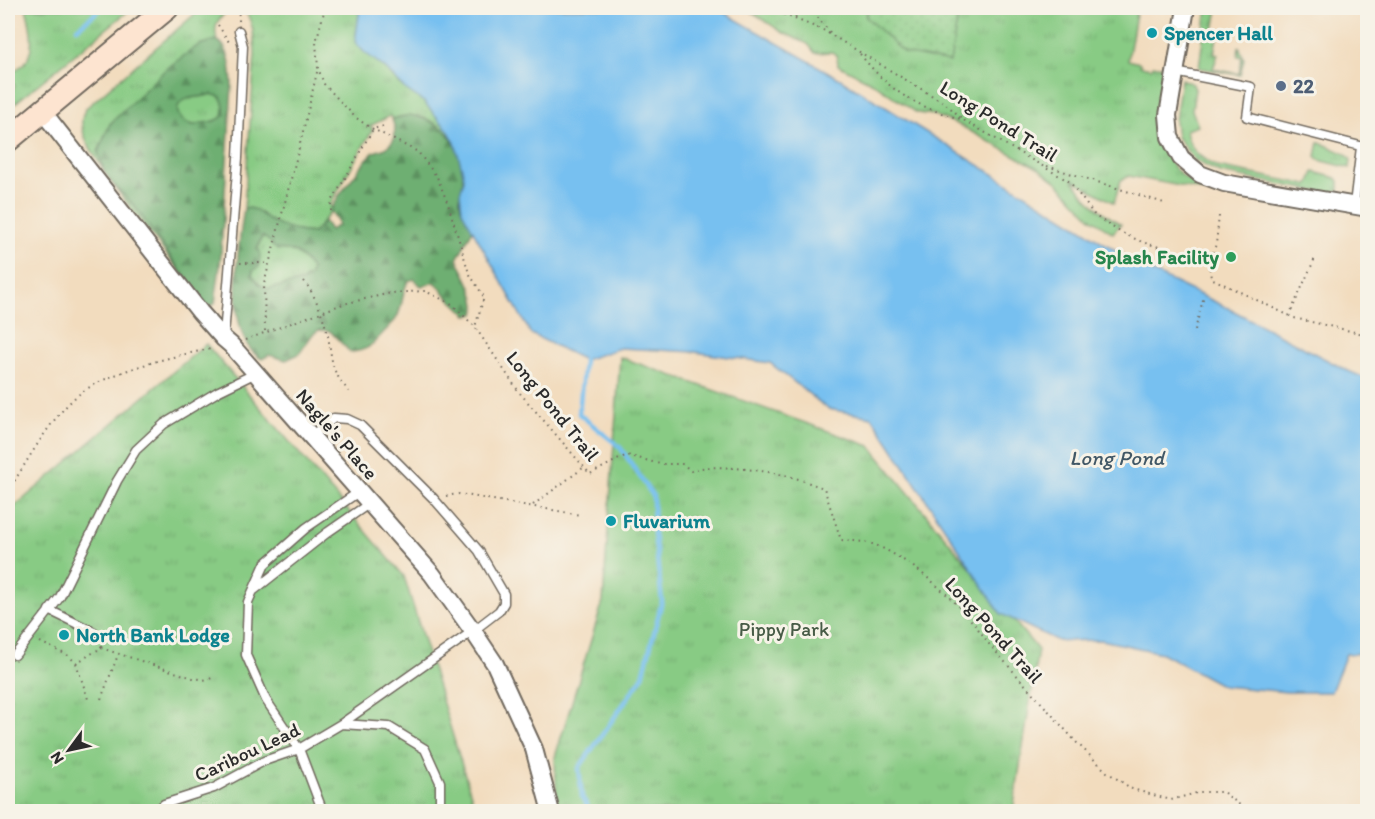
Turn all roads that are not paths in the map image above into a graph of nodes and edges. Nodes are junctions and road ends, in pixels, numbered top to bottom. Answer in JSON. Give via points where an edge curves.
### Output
{"nodes":[{"id":1,"x":167,"y":8,"type":"edge"},
{"id":2,"x":1186,"y":8,"type":"edge"},
{"id":3,"x":239,"y":31,"type":"dead end"},
{"id":4,"x":1175,"y":72,"type":"junction"},
{"id":5,"x":43,"y":112,"type":"junction"},
{"id":6,"x":8,"y":140,"type":"edge"},
{"id":7,"x":1364,"y":147,"type":"edge"},
{"id":8,"x":1361,"y":206,"type":"edge"},
{"id":9,"x":227,"y":342,"type":"junction"},
{"id":10,"x":256,"y":373,"type":"junction"},
{"id":11,"x":311,"y":436,"type":"junction"},
{"id":12,"x":365,"y":497,"type":"junction"},
{"id":13,"x":253,"y":592,"type":"junction"},
{"id":14,"x":49,"y":610,"type":"junction"},
{"id":15,"x":473,"y":631,"type":"junction"},
{"id":16,"x":94,"y":632,"type":"road end"},
{"id":17,"x":15,"y":655,"type":"dead end"},
{"id":18,"x":341,"y":724,"type":"junction"},
{"id":19,"x":299,"y":749,"type":"junction"},
{"id":20,"x":166,"y":808,"type":"edge"},
{"id":21,"x":156,"y":812,"type":"edge"},
{"id":22,"x":323,"y":812,"type":"edge"},
{"id":23,"x":440,"y":812,"type":"edge"},
{"id":24,"x":551,"y":812,"type":"edge"}],
"edges":[{"from":1,"to":5,"type":"main road"},
{"from":2,"to":4,"type":"street"},
{"from":3,"to":9,"type":"lane","via":[[243,46]]},
{"from":4,"to":7,"type":"lane","via":[[1251,87],[1247,117]]},
{"from":4,"to":8,"type":"street","via":[[1168,127],[1175,148],[1200,174],[1224,183]]},
{"from":5,"to":6,"type":"main road"},
{"from":5,"to":9,"type":"street","name":"Nagle's Place"},
{"from":7,"to":8,"type":"lane"},
{"from":9,"to":10,"type":"street","name":"Nagle's Place"},
{"from":10,"to":11,"type":"street","name":"Nagle's Place"},
{"from":10,"to":14,"type":"lane","via":[[164,424],[136,450],[60,597]]},
{"from":11,"to":12,"type":"street","name":"Nagle's Place"},
{"from":11,"to":15,"type":"lane","name":"Caribou Lead","via":[[334,418],[360,425],[479,551],[504,594],[504,603]]},
{"from":12,"to":13,"type":"lane"},
{"from":12,"to":13,"type":"lane","via":[[306,528],[265,564]]},
{"from":12,"to":15,"type":"street","name":"Nagle's Place","via":[[432,574]]},
{"from":13,"to":19,"type":"lane","via":[[248,602],[246,655],[266,700]]},
{"from":14,"to":16,"type":"lane"},
{"from":14,"to":17,"type":"lane"},
{"from":15,"to":18,"type":"lane","name":"Caribou Lead"},
{"from":15,"to":24,"type":"street","name":"Nagle's Place","via":[[495,664],[534,749]]},
{"from":18,"to":19,"type":"lane","name":"Caribou Lead"},
{"from":18,"to":23,"type":"lane","via":[[389,727],[425,749],[440,782]]},
{"from":19,"to":20,"type":"lane","name":"Caribou Lead","via":[[264,761]]},
{"from":19,"to":22,"type":"lane"},
{"from":20,"to":21,"type":"lane","name":"Caribou Lead"}]}
